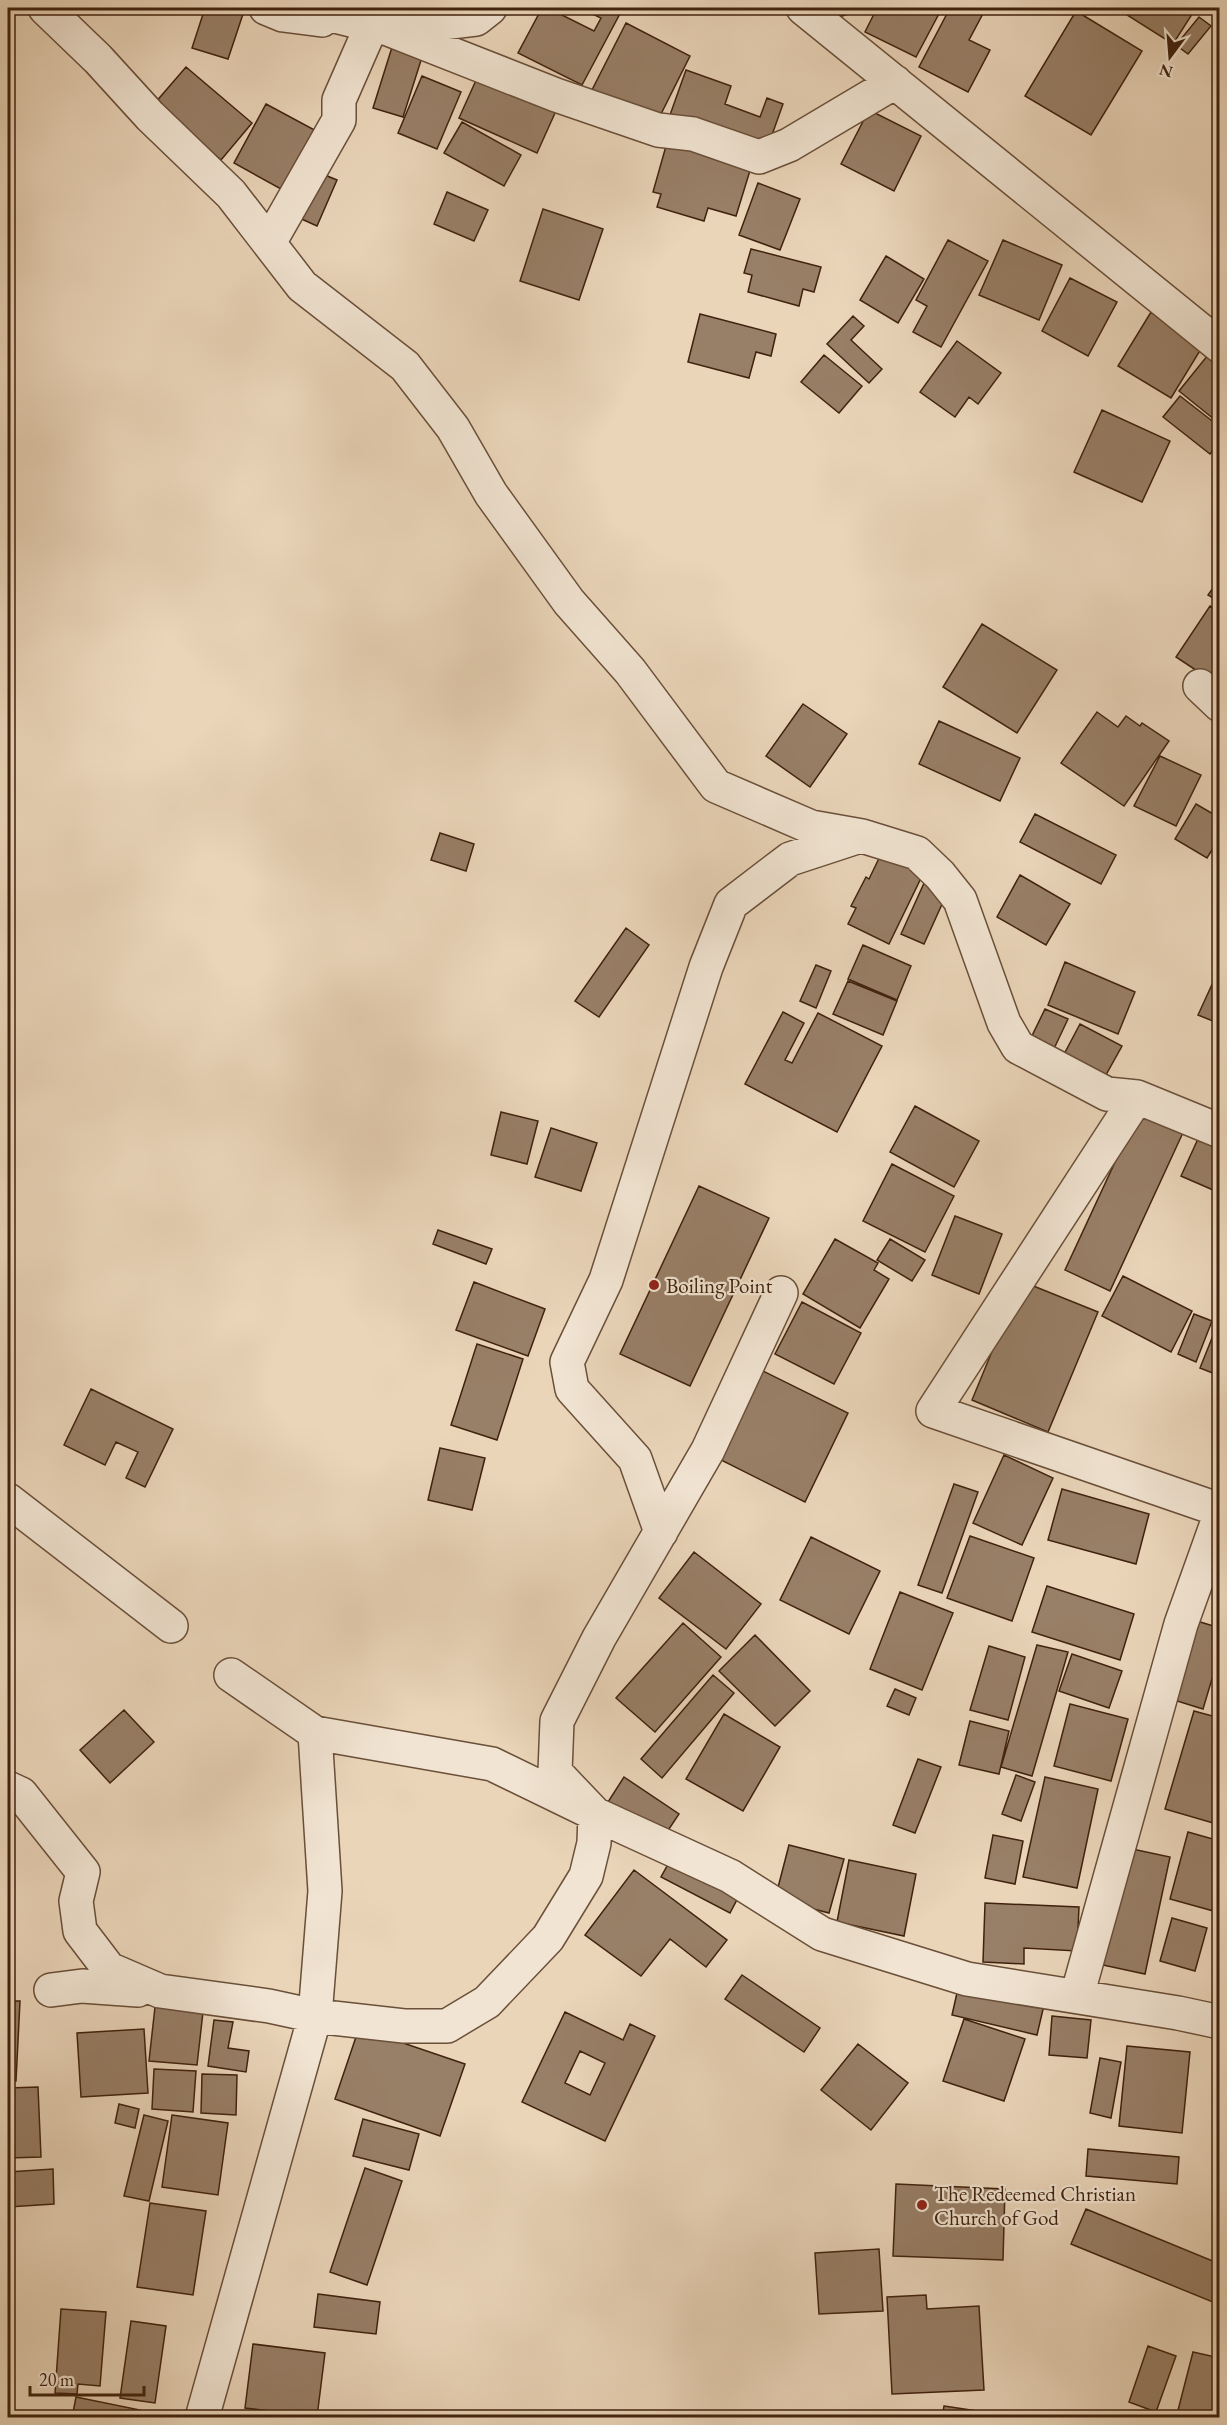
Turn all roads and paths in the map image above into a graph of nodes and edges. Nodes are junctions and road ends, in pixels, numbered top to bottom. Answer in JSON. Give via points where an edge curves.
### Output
{"nodes":[{"id":1,"x":45,"y":8,"type":"edge"},
{"id":2,"x":266,"y":8,"type":"edge"},
{"id":3,"x":302,"y":8,"type":"edge"},
{"id":4,"x":490,"y":8,"type":"edge"},
{"id":5,"x":803,"y":8,"type":"edge"},
{"id":6,"x":380,"y":28,"type":"junction"},
{"id":7,"x":895,"y":82,"type":"junction"},
{"id":8,"x":269,"y":243,"type":"junction"},
{"id":9,"x":1220,"y":346,"type":"edge"},
{"id":10,"x":862,"y":836,"type":"junction"},
{"id":11,"x":1137,"y":1097,"type":"junction"},
{"id":12,"x":1220,"y":1131,"type":"edge"},
{"id":13,"x":781,"y":1293,"type":"dead end"},
{"id":14,"x":8,"y":1500,"type":"edge"},
{"id":15,"x":1220,"y":1510,"type":"edge"},
{"id":16,"x":1220,"y":1515,"type":"edge"},
{"id":17,"x":661,"y":1532,"type":"junction"},
{"id":18,"x":171,"y":1626,"type":"dead end"},
{"id":19,"x":231,"y":1675,"type":"dead end"},
{"id":20,"x":315,"y":1733,"type":"junction"},
{"id":21,"x":8,"y":1788,"type":"edge"},
{"id":22,"x":595,"y":1814,"type":"junction"},
{"id":23,"x":51,"y":1990,"type":"dead end"},
{"id":24,"x":160,"y":1991,"type":"junction"},
{"id":25,"x":1077,"y":1996,"type":"junction"},
{"id":26,"x":315,"y":2016,"type":"junction"},
{"id":27,"x":1220,"y":2022,"type":"edge"},
{"id":28,"x":202,"y":2418,"type":"edge"}],
"edges":[{"from":1,"to":8,"type":"street","via":[[231,194]]},
{"from":2,"to":6,"type":"street","via":[[283,15]]},
{"from":3,"to":6,"type":"street"},
{"from":4,"to":6,"type":"street","via":[[476,19]]},
{"from":5,"to":7,"type":"street"},
{"from":6,"to":7,"type":"street","via":[[658,130],[693,134],[759,157],[789,146]]},
{"from":6,"to":8,"type":"street","via":[[339,100],[339,120]]},
{"from":7,"to":9,"type":"street"},
{"from":8,"to":10,"type":"street","via":[[302,286],[405,366],[453,428],[492,494],[569,602],[630,670],[716,786],[811,827]]},
{"from":10,"to":11,"type":"street","via":[[917,853],[960,900],[1004,1023],[1018,1047],[1107,1094]]},
{"from":10,"to":17,"type":"street","via":[[790,859],[731,904],[706,967],[606,1280],[567,1362],[572,1389],[635,1460]]},
{"from":11,"to":12,"type":"street"},
{"from":11,"to":15,"type":"street","via":[[933,1411]]},
{"from":13,"to":17,"type":"street","via":[[708,1450]]},
{"from":14,"to":18,"type":"street"},
{"from":16,"to":25,"type":"street","via":[[1181,1624]]},
{"from":17,"to":22,"type":"street","via":[[599,1638],[557,1721],[555,1772]]},
{"from":19,"to":20,"type":"street"},
{"from":20,"to":22,"type":"street","via":[[492,1764]]},
{"from":20,"to":26,"type":"street","via":[[325,1891]]},
{"from":21,"to":24,"type":"street","via":[[21,1794],[82,1872],[76,1901],[80,1930],[109,1969]]},
{"from":22,"to":25,"type":"street","via":[[730,1876],[822,1934],[967,1978]]},
{"from":22,"to":26,"type":"street","via":[[594,1843],[586,1876],[548,1938],[487,2002],[447,2026],[404,2026]]},
{"from":23,"to":24,"type":"street","via":[[82,1986]]},
{"from":24,"to":26,"type":"street"},
{"from":25,"to":27,"type":"street"},
{"from":26,"to":28,"type":"street"}]}
